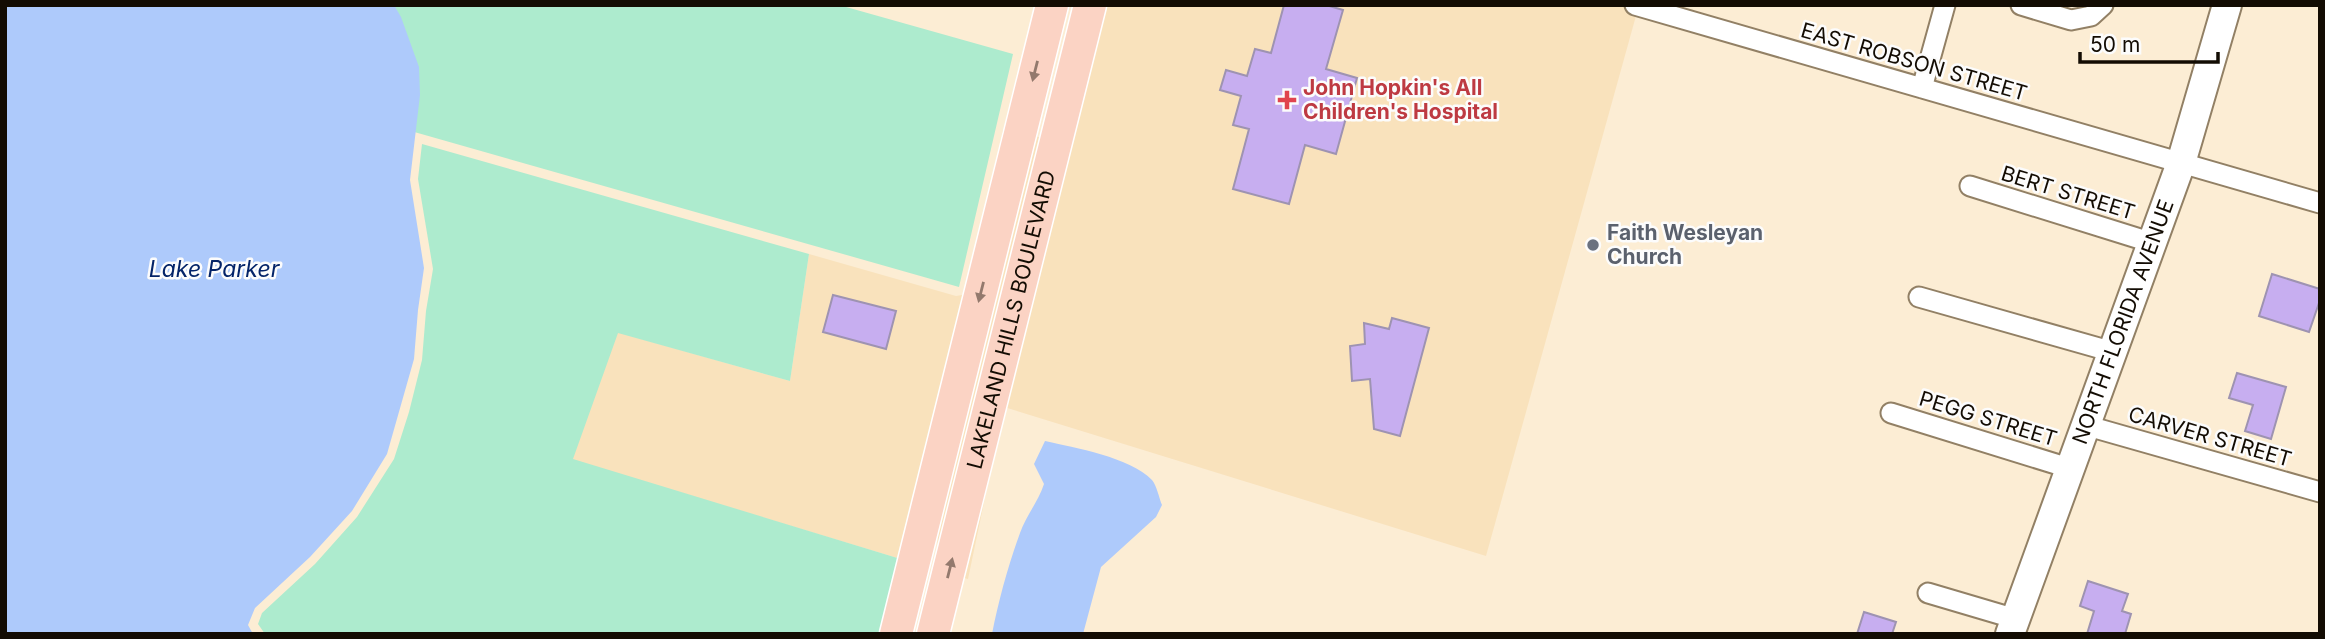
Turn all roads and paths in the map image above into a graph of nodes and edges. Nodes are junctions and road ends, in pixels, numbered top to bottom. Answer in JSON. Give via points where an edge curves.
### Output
{"nodes":[{"id":1,"x":1052,"y":5,"type":"edge"},
{"id":2,"x":1090,"y":5,"type":"edge"},
{"id":3,"x":1635,"y":5,"type":"edge"},
{"id":4,"x":1945,"y":5,"type":"edge"},
{"id":5,"x":2021,"y":5,"type":"edge"},
{"id":6,"x":2104,"y":5,"type":"edge"},
{"id":7,"x":2227,"y":5,"type":"edge"},
{"id":8,"x":1922,"y":88,"type":"junction"},
{"id":9,"x":2181,"y":163,"type":"junction"},
{"id":10,"x":1970,"y":186,"type":"dead end"},
{"id":11,"x":2320,"y":203,"type":"edge"},
{"id":12,"x":2153,"y":243,"type":"junction"},
{"id":13,"x":1919,"y":297,"type":"dead end"},
{"id":14,"x":2113,"y":352,"type":"junction"},
{"id":15,"x":1891,"y":413,"type":"dead end"},
{"id":16,"x":2088,"y":426,"type":"junction"},
{"id":17,"x":2072,"y":469,"type":"junction"},
{"id":18,"x":2320,"y":492,"type":"edge"},
{"id":19,"x":927,"y":508,"type":"junction"},
{"id":20,"x":1928,"y":593,"type":"dead end"},
{"id":21,"x":2013,"y":626,"type":"edge"},
{"id":22,"x":895,"y":634,"type":"edge"},
{"id":23,"x":910,"y":634,"type":"edge"},
{"id":24,"x":933,"y":634,"type":"edge"}],
"edges":[{"from":1,"to":19,"type":"main road","name":"LAKELAND HILLS BOULEVARD","one_way":true},
{"from":24,"to":2,"type":"main road","name":"LAKELAND HILLS BOULEVARD","one_way":true},
{"from":3,"to":8,"type":"street","name":"EAST ROBSON STREET"},
{"from":4,"to":8,"type":"street"},
{"from":5,"to":6,"type":"street","via":[[2071,20],[2091,16]]},
{"from":7,"to":9,"type":"street","name":"NORTH FLORIDA AVENUE"},
{"from":8,"to":9,"type":"street","name":"EAST ROBSON STREET"},
{"from":9,"to":11,"type":"street","name":"EAST ROBSON STREET"},
{"from":9,"to":12,"type":"street","name":"NORTH FLORIDA AVENUE"},
{"from":10,"to":12,"type":"street","name":"BERT STREET"},
{"from":12,"to":14,"type":"street","name":"NORTH FLORIDA AVENUE"},
{"from":13,"to":14,"type":"street"},
{"from":14,"to":16,"type":"street","name":"NORTH FLORIDA AVENUE"},
{"from":15,"to":17,"type":"street","name":"PEGG STREET"},
{"from":16,"to":17,"type":"street","name":"NORTH FLORIDA AVENUE"},
{"from":16,"to":18,"type":"street","name":"CARVER STREET"},
{"from":17,"to":21,"type":"street","name":"NORTH FLORIDA AVENUE"},
{"from":19,"to":22,"type":"main road","name":"LAKELAND HILLS BOULEVARD"},
{"from":19,"to":23,"type":"main road","via":[[928,566]]},
{"from":20,"to":21,"type":"street"}]}
